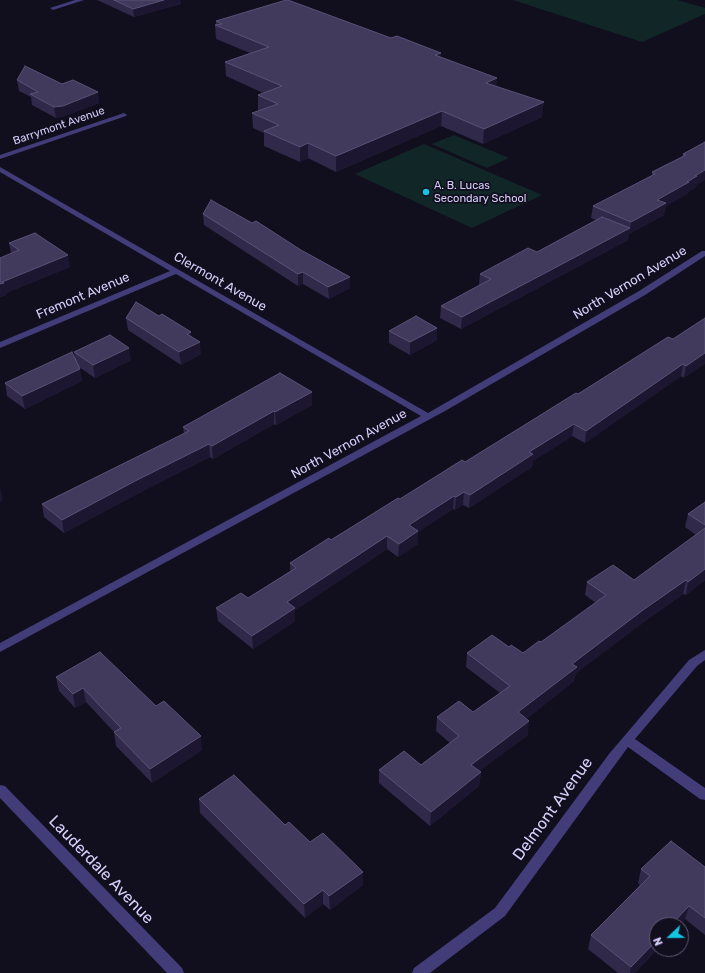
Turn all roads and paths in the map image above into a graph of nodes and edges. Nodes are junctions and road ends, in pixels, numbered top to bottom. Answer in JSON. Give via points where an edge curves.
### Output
{"nodes":[{"id":1,"x":81,"y":0,"type":"edge"},
{"id":2,"x":53,"y":8,"type":"dead end"},
{"id":3,"x":124,"y":116,"type":"dead end"},
{"id":4,"x":0,"y":157,"type":"edge"},
{"id":5,"x":0,"y":169,"type":"edge"},
{"id":6,"x":705,"y":253,"type":"edge"},
{"id":7,"x":176,"y":271,"type":"junction"},
{"id":8,"x":0,"y":345,"type":"edge"},
{"id":9,"x":427,"y":416,"type":"junction"},
{"id":10,"x":0,"y":648,"type":"edge"},
{"id":11,"x":705,"y":654,"type":"edge"},
{"id":12,"x":627,"y":740,"type":"junction"},
{"id":13,"x":0,"y":790,"type":"edge"},
{"id":14,"x":705,"y":795,"type":"edge"},
{"id":15,"x":177,"y":973,"type":"edge"},
{"id":16,"x":419,"y":973,"type":"edge"}],
"edges":[{"from":1,"to":2,"type":"street"},
{"from":3,"to":4,"type":"street","name":"Barrymont Avenue"},
{"from":5,"to":7,"type":"street","name":"Clermont Avenue"},
{"from":6,"to":9,"type":"street","name":"North Vernon Avenue","via":[[642,293]]},
{"from":7,"to":8,"type":"street","name":"Fremont Avenue"},
{"from":7,"to":9,"type":"street","name":"Clermont Avenue"},
{"from":9,"to":10,"type":"street","name":"North Vernon Avenue"},
{"from":11,"to":12,"type":"street","name":"Delmont Avenue","via":[[693,662]]},
{"from":12,"to":14,"type":"street"},
{"from":12,"to":16,"type":"street","name":"Delmont Avenue","via":[[500,912]]},
{"from":13,"to":15,"type":"street","name":"Lauderdale Avenue"}]}
